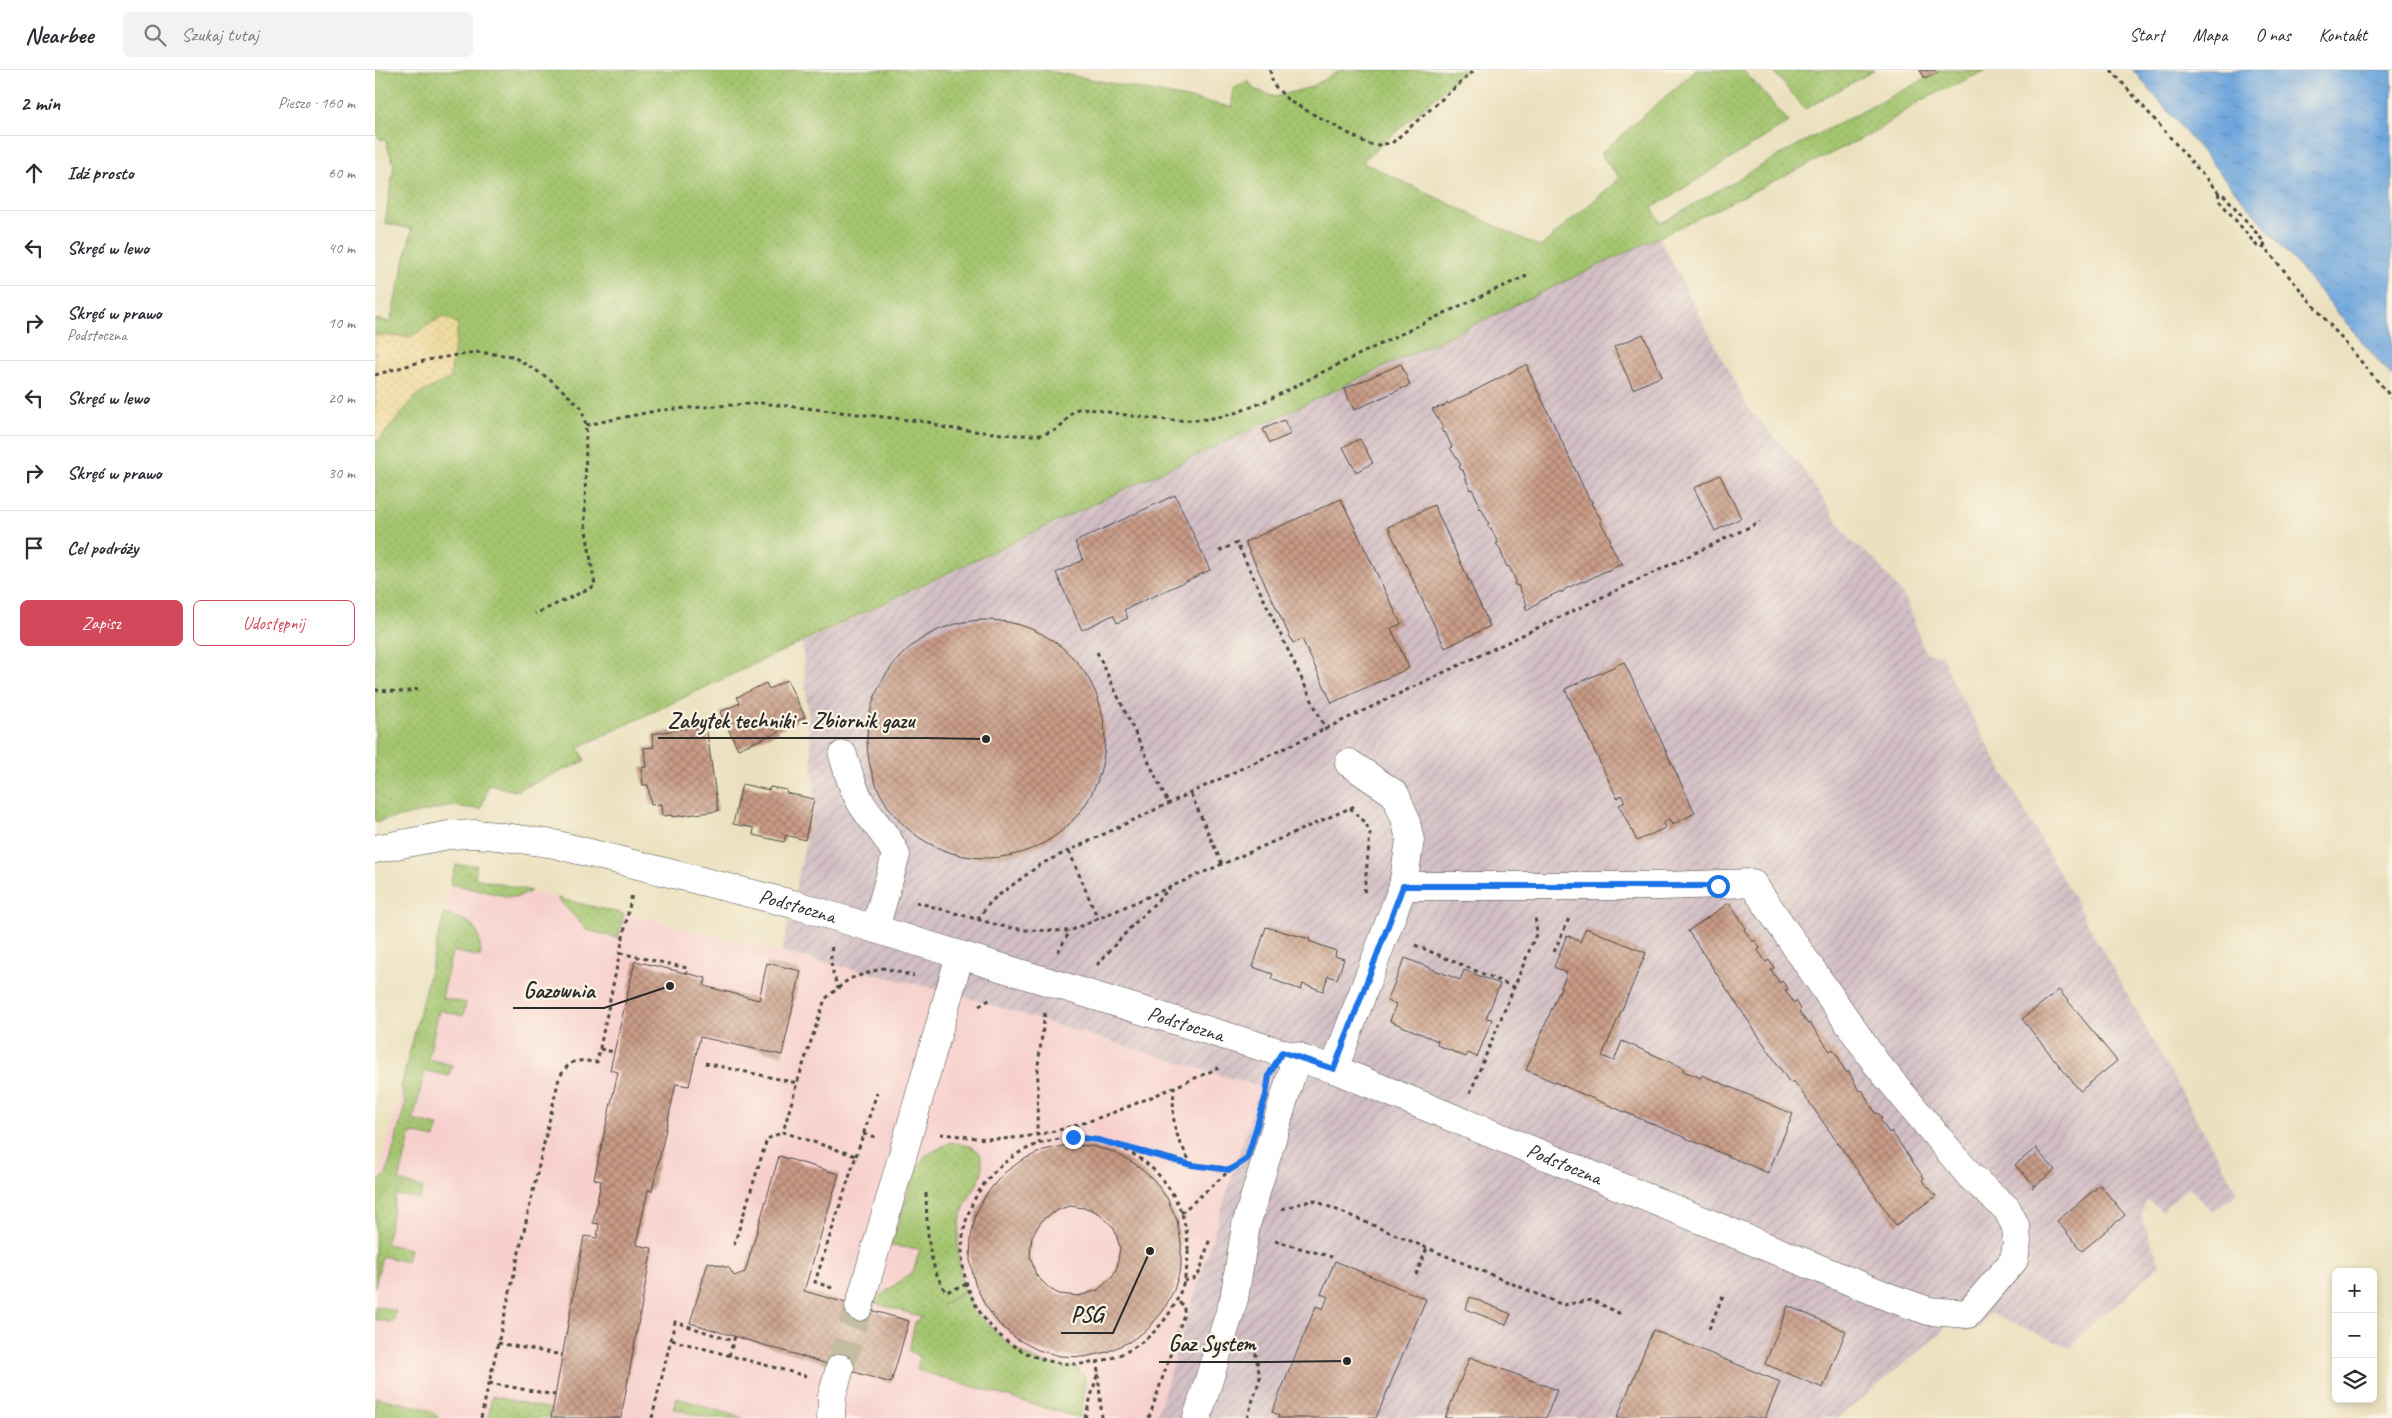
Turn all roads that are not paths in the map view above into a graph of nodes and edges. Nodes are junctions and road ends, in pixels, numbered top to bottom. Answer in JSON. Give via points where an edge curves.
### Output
{"nodes":[{"id":1,"x":843,"y":755,"type":"dead end"},
{"id":2,"x":1349,"y":763,"type":"dead end"},
{"id":3,"x":375,"y":850,"type":"edge"},
{"id":4,"x":1403,"y":886,"type":"junction"},
{"id":5,"x":875,"y":929,"type":"junction"},
{"id":6,"x":960,"y":955,"type":"junction"},
{"id":7,"x":1297,"y":1056,"type":"junction"},
{"id":8,"x":1334,"y":1069,"type":"junction"},
{"id":9,"x":860,"y":1302,"type":"tunnel mouth"},
{"id":10,"x":840,"y":1368,"type":"tunnel mouth"},
{"id":11,"x":831,"y":1418,"type":"edge"},
{"id":12,"x":1197,"y":1418,"type":"edge"}],
"edges":[{"from":1,"to":5,"type":"street","via":[[850,781],[895,855]]},
{"from":2,"to":4,"type":"street","via":[[1395,794],[1410,840]]},
{"from":3,"to":5,"type":"street","name":"Podstoczna","via":[[449,835],[497,836],[563,847],[793,904]]},
{"from":4,"to":8,"type":"street"},
{"from":4,"to":8,"type":"street","name":"Podstoczna","via":[[1752,883],[1876,1063],[1970,1176],[2007,1209],[2016,1227],[2014,1260],[1968,1314],[1929,1311]]},
{"from":5,"to":6,"type":"street","name":"Podstoczna"},
{"from":6,"to":7,"type":"street","name":"Podstoczna"},
{"from":6,"to":9,"type":"street"},
{"from":7,"to":8,"type":"street","name":"Podstoczna"},
{"from":7,"to":12,"type":"street","via":[[1246,1225],[1234,1299]]},
{"from":10,"to":11,"type":"street","via":[[832,1396]]}]}
